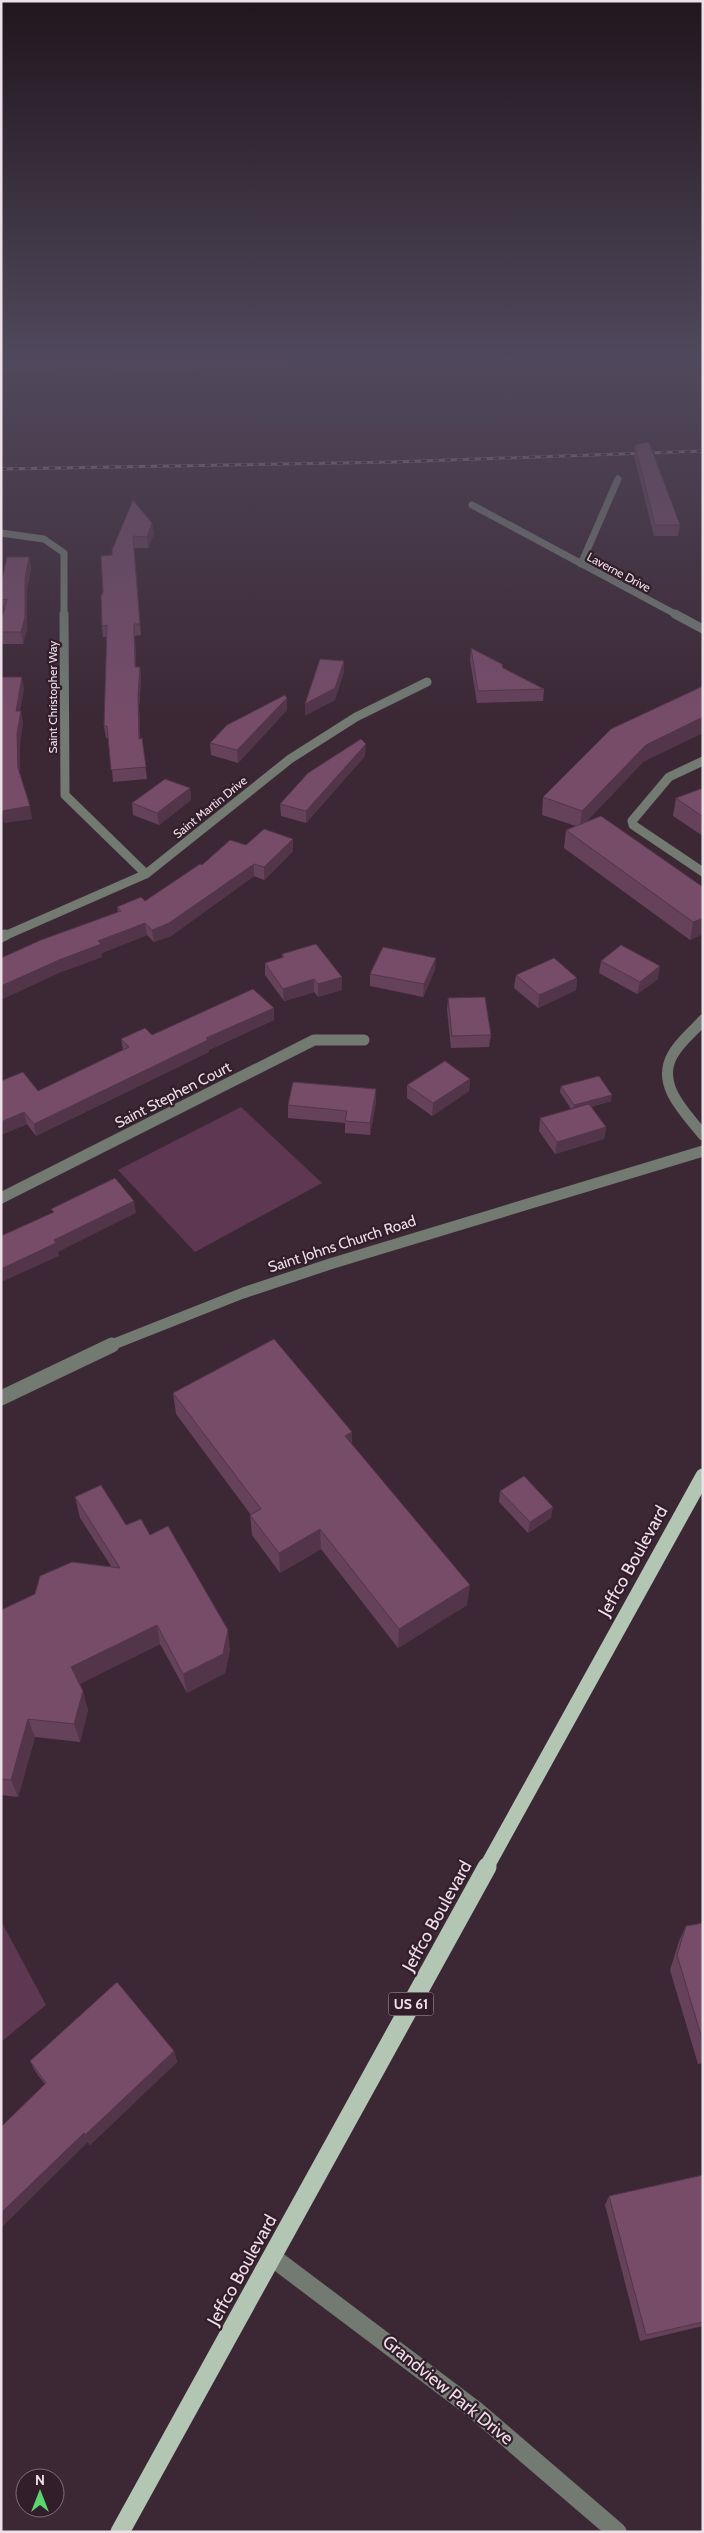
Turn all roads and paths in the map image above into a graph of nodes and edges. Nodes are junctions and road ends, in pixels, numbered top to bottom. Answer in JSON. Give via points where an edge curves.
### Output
{"nodes":[{"id":1,"x":617,"y":480,"type":"edge"},
{"id":2,"x":472,"y":505,"type":"dead end"},
{"id":3,"x":1,"y":533,"type":"edge"},
{"id":4,"x":581,"y":564,"type":"junction"},
{"id":5,"x":703,"y":629,"type":"edge"},
{"id":6,"x":427,"y":682,"type":"dead end"},
{"id":7,"x":703,"y":761,"type":"edge"},
{"id":8,"x":703,"y":872,"type":"edge"},
{"id":9,"x":146,"y":874,"type":"junction"},
{"id":10,"x":1,"y":937,"type":"edge"},
{"id":11,"x":703,"y":1020,"type":"edge"},
{"id":12,"x":364,"y":1040,"type":"dead end"},
{"id":13,"x":703,"y":1135,"type":"edge"},
{"id":14,"x":703,"y":1151,"type":"edge"},
{"id":15,"x":1,"y":1198,"type":"edge"},
{"id":16,"x":1,"y":1398,"type":"edge"},
{"id":17,"x":703,"y":1476,"type":"edge"},
{"id":18,"x":272,"y":2257,"type":"junction"},
{"id":19,"x":120,"y":2532,"type":"edge"},
{"id":20,"x":617,"y":2532,"type":"edge"}],
"edges":[{"from":1,"to":4,"type":"street"},
{"from":2,"to":4,"type":"street","name":"Laverne Drive"},
{"from":3,"to":9,"type":"street","name":"Saint Christopher Way","via":[[44,539],[64,553],[65,795]]},
{"from":4,"to":5,"type":"street","name":"Laverne Drive"},
{"from":6,"to":9,"type":"street","name":"Saint Martin Drive","via":[[356,717],[290,759]]},
{"from":7,"to":8,"type":"street","via":[[669,777],[632,821],[633,826]]},
{"from":9,"to":10,"type":"street","name":"Saint Martin Drive"},
{"from":11,"to":13,"type":"street","via":[[672,1055],[667,1078],[672,1094]]},
{"from":12,"to":15,"type":"street","name":"Saint Stephen Court","via":[[314,1040]]},
{"from":14,"to":16,"type":"street","name":"Saint Johns Church Road","via":[[243,1293],[122,1340]]},
{"from":17,"to":18,"type":"main road","name":"Jeffco Boulevard","number":"US 61"},
{"from":18,"to":19,"type":"main road","name":"Jeffco Boulevard","number":"US 61"},
{"from":18,"to":20,"type":"street","name":"Grandview Park Drive","via":[[475,2410]]}]}
